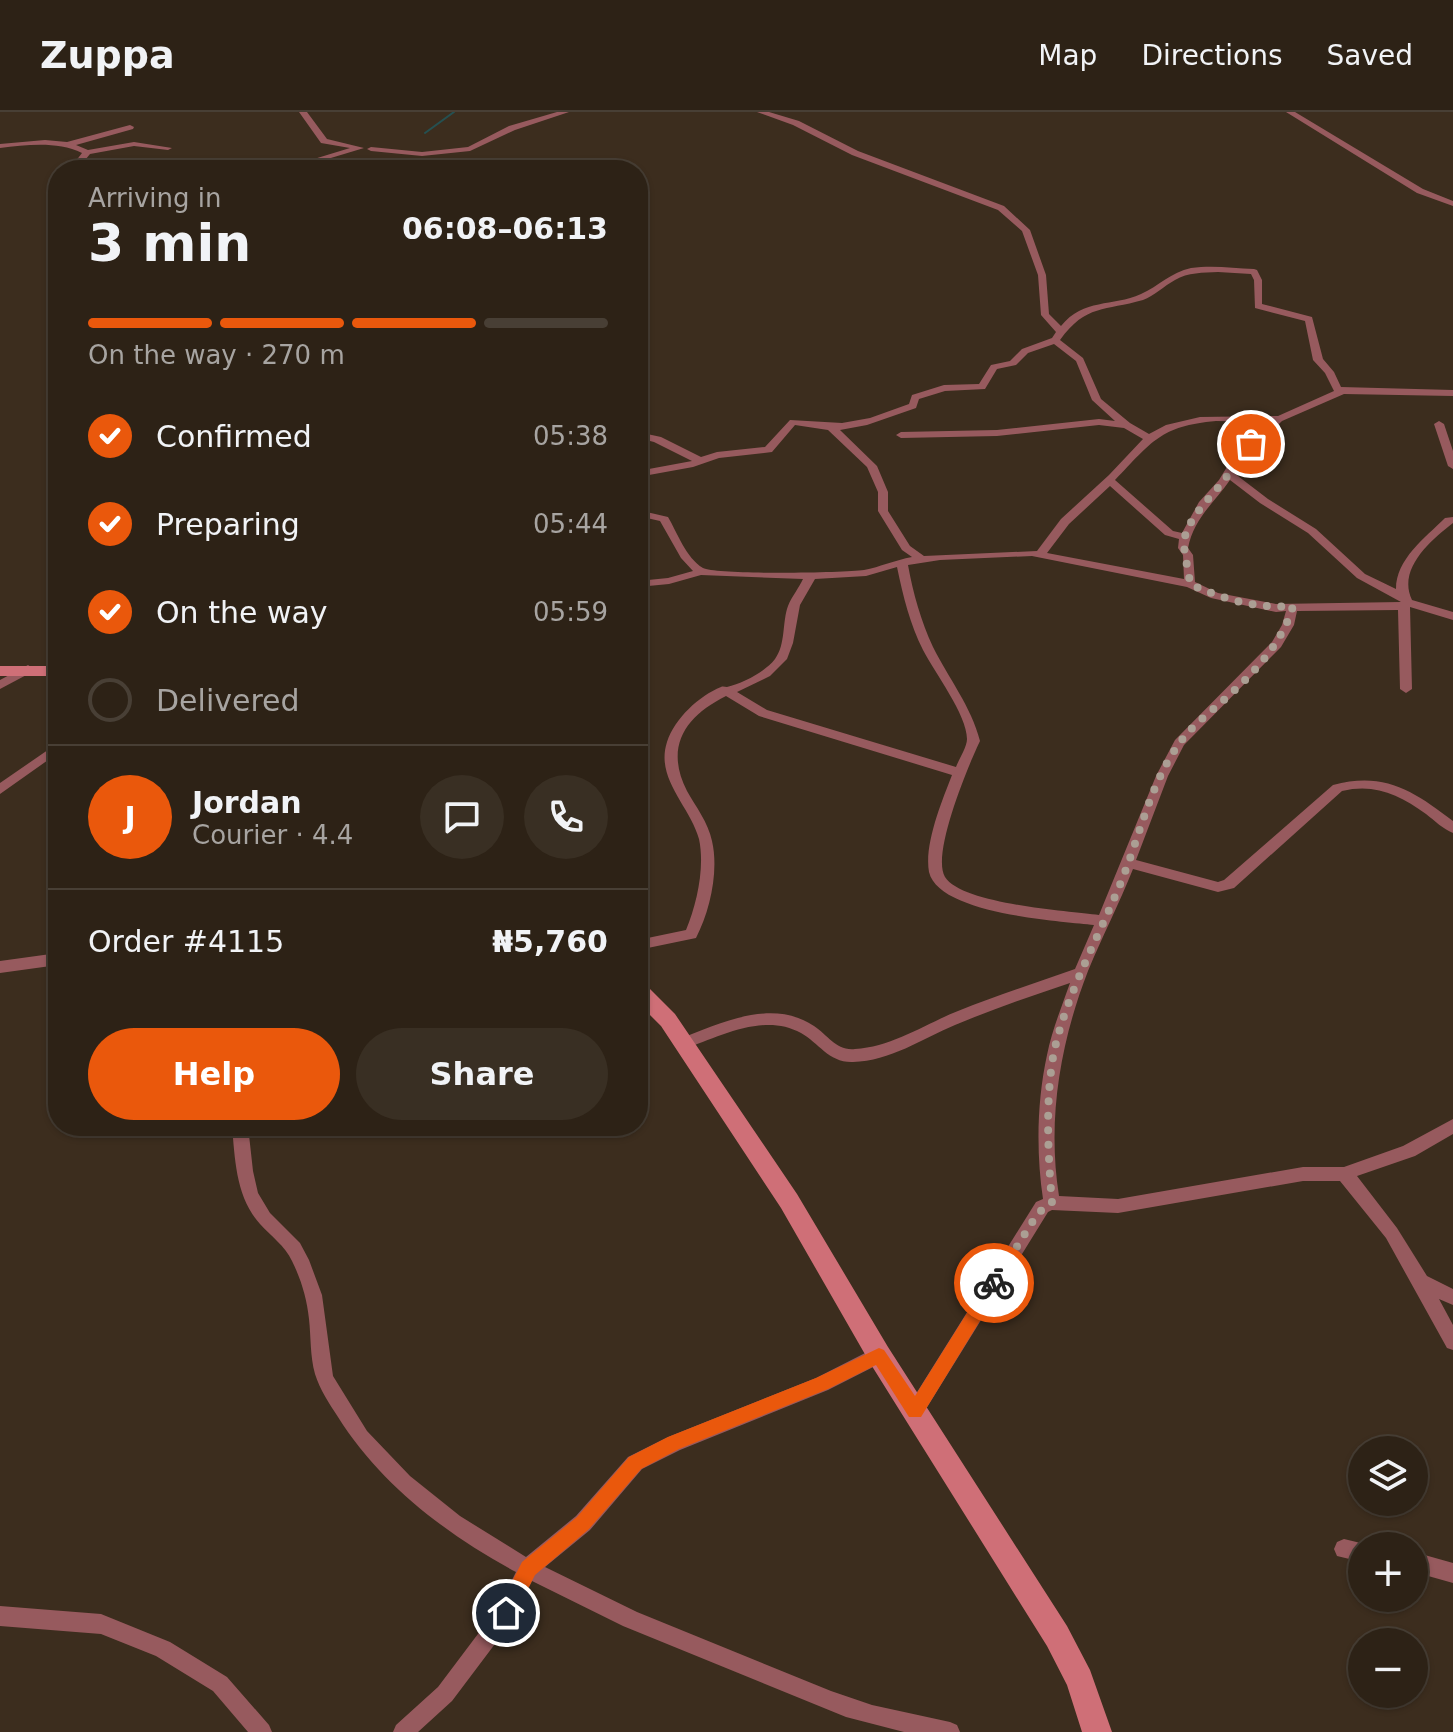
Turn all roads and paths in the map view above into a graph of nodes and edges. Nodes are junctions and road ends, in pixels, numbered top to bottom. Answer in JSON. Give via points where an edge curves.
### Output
{"nodes":[{"id":1,"x":303,"y":112,"type":"edge"},
{"id":2,"x":565,"y":112,"type":"edge"},
{"id":3,"x":761,"y":112,"type":"edge"},
{"id":4,"x":1290,"y":112,"type":"edge"},
{"id":5,"x":130,"y":127,"type":"dead end"},
{"id":6,"x":69,"y":144,"type":"junction"},
{"id":7,"x":0,"y":146,"type":"edge"},
{"id":8,"x":168,"y":148,"type":"dead end"},
{"id":9,"x":371,"y":149,"type":"dead end"},
{"id":10,"x":87,"y":152,"type":"junction"},
{"id":11,"x":81,"y":160,"type":"edge"},
{"id":12,"x":317,"y":160,"type":"edge"},
{"id":13,"x":1453,"y":204,"type":"edge"},
{"id":14,"x":1058,"y":336,"type":"junction"},
{"id":15,"x":1343,"y":391,"type":"junction"},
{"id":16,"x":1453,"y":393,"type":"edge"},
{"id":17,"x":892,"y":414,"type":"junction"},
{"id":18,"x":1279,"y":419,"type":"junction"},
{"id":19,"x":1439,"y":424,"type":"dead end"},
{"id":20,"x":1126,"y":425,"type":"junction"},
{"id":21,"x":831,"y":427,"type":"junction"},
{"id":22,"x":937,"y":433,"type":"junction"},
{"id":23,"x":901,"y":435,"type":"dead end"},
{"id":24,"x":648,"y":436,"type":"edge"},
{"id":25,"x":1150,"y":439,"type":"junction"},
{"id":26,"x":703,"y":461,"type":"junction"},
{"id":27,"x":1453,"y":466,"type":"edge"},
{"id":28,"x":648,"y":472,"type":"edge"},
{"id":29,"x":1229,"y":474,"type":"junction"},
{"id":30,"x":1109,"y":480,"type":"junction"},
{"id":31,"x":648,"y":515,"type":"edge"},
{"id":32,"x":1452,"y":520,"type":"edge"},
{"id":33,"x":1185,"y":537,"type":"junction"},
{"id":34,"x":1041,"y":554,"type":"junction"},
{"id":35,"x":921,"y":559,"type":"junction"},
{"id":36,"x":902,"y":562,"type":"junction"},
{"id":37,"x":701,"y":572,"type":"junction"},
{"id":38,"x":811,"y":574,"type":"junction"},
{"id":39,"x":648,"y":583,"type":"edge"},
{"id":40,"x":1190,"y":584,"type":"junction"},
{"id":41,"x":1405,"y":602,"type":"junction"},
{"id":42,"x":1293,"y":606,"type":"junction"},
{"id":43,"x":1453,"y":616,"type":"edge"},
{"id":44,"x":28,"y":669,"type":"junction"},
{"id":45,"x":48,"y":670,"type":"edge"},
{"id":46,"x":0,"y":671,"type":"edge"},
{"id":47,"x":0,"y":685,"type":"edge"},
{"id":48,"x":1406,"y":689,"type":"dead end"},
{"id":49,"x":725,"y":690,"type":"junction"},
{"id":50,"x":48,"y":754,"type":"edge"},
{"id":51,"x":959,"y":773,"type":"junction"},
{"id":52,"x":0,"y":790,"type":"edge"},
{"id":53,"x":1453,"y":828,"type":"edge"},
{"id":54,"x":1128,"y":863,"type":"junction"},
{"id":55,"x":1103,"y":921,"type":"junction"},
{"id":56,"x":648,"y":943,"type":"edge"},
{"id":57,"x":48,"y":960,"type":"edge"},
{"id":58,"x":0,"y":967,"type":"edge"},
{"id":59,"x":1080,"y":973,"type":"junction"},
{"id":60,"x":648,"y":1000,"type":"edge"},
{"id":61,"x":684,"y":1043,"type":"junction"},
{"id":62,"x":1453,"y":1126,"type":"edge"},
{"id":63,"x":241,"y":1136,"type":"edge"},
{"id":64,"x":1344,"y":1174,"type":"junction"},
{"id":65,"x":1052,"y":1203,"type":"junction"},
{"id":66,"x":1424,"y":1283,"type":"junction"},
{"id":67,"x":1453,"y":1297,"type":"edge"},
{"id":68,"x":1453,"y":1342,"type":"edge"},
{"id":69,"x":879,"y":1355,"type":"junction"},
{"id":70,"x":915,"y":1411,"type":"junction"},
{"id":71,"x":1428,"y":1566,"type":"edge"},
{"id":72,"x":528,"y":1568,"type":"junction"},
{"id":73,"x":1453,"y":1573,"type":"edge"},
{"id":74,"x":0,"y":1616,"type":"edge"},
{"id":75,"x":262,"y":1732,"type":"edge"},
{"id":76,"x":403,"y":1732,"type":"edge"},
{"id":77,"x":950,"y":1732,"type":"edge"},
{"id":78,"x":1097,"y":1732,"type":"edge"}],
"edges":[{"from":1,"to":12,"type":"street","via":[[324,141],[360,148]]},
{"from":2,"to":9,"type":"street","via":[[512,128],[470,149],[422,154]]},
{"from":3,"to":14,"type":"street","via":[[1008,213],[1026,230],[1042,275],[1045,315]]},
{"from":4,"to":13,"type":"street","via":[[1420,191]]},
{"from":5,"to":6,"type":"street"},
{"from":6,"to":7,"type":"street"},
{"from":6,"to":10,"type":"street"},
{"from":8,"to":10,"type":"street","via":[[134,144]]},
{"from":10,"to":11,"type":"street"},
{"from":14,"to":15,"type":"street","via":[[1088,309],[1143,297],[1185,272],[1251,271],[1257,277],[1258,306],[1309,319],[1318,360]]},
{"from":14,"to":17,"type":"street","via":[[1025,351],[1013,363],[994,367],[982,387],[920,393],[913,406]]},
{"from":14,"to":20,"type":"street","via":[[1080,360],[1092,395]]},
{"from":15,"to":16,"type":"street"},
{"from":15,"to":18,"type":"street"},
{"from":17,"to":21,"type":"street"},
{"from":17,"to":22,"type":"street","via":[[905,425]]},
{"from":18,"to":25,"type":"street","via":[[1216,417],[1170,427]]},
{"from":18,"to":29,"type":"street","via":[[1237,459]]},
{"from":19,"to":27,"type":"street"},
{"from":20,"to":22,"type":"street","via":[[1099,422],[997,433]]},
{"from":20,"to":25,"type":"street"},
{"from":21,"to":26,"type":"street","via":[[793,422],[768,450]]},
{"from":21,"to":35,"type":"street","via":[[872,466],[883,492],[883,511],[906,548]]},
{"from":22,"to":23,"type":"street"},
{"from":24,"to":26,"type":"street"},
{"from":25,"to":30,"type":"street"},
{"from":26,"to":28,"type":"street"},
{"from":29,"to":33,"type":"street","via":[[1204,502]]},
{"from":29,"to":41,"type":"street","via":[[1312,531],[1361,576]]},
{"from":30,"to":33,"type":"street","via":[[1169,533]]},
{"from":30,"to":34,"type":"street","via":[[1062,524]]},
{"from":31,"to":37,"type":"street","via":[[664,519],[686,558]]},
{"from":32,"to":41,"type":"street","via":[[1408,563],[1400,584]]},
{"from":33,"to":40,"type":"street"},
{"from":34,"to":35,"type":"street"},
{"from":34,"to":40,"type":"street"},
{"from":35,"to":36,"type":"street"},
{"from":36,"to":38,"type":"street","via":[[866,573]]},
{"from":36,"to":51,"type":"street","via":[[927,648],[972,729],[974,741]]},
{"from":37,"to":38,"type":"street"},
{"from":37,"to":39,"type":"street"},
{"from":38,"to":49,"type":"street","via":[[794,603],[786,651],[778,663]]},
{"from":40,"to":42,"type":"street","via":[[1250,604]]},
{"from":41,"to":42,"type":"street"},
{"from":41,"to":43,"type":"street"},
{"from":41,"to":48,"type":"street"},
{"from":42,"to":54,"type":"street","via":[[1277,644],[1179,743]]},
{"from":44,"to":45,"type":"main road"},
{"from":44,"to":46,"type":"main road"},
{"from":44,"to":47,"type":"street"},
{"from":49,"to":51,"type":"street","via":[[763,713]]},
{"from":49,"to":56,"type":"street","via":[[688,718],[670,755],[673,774],[705,838],[707,863],[696,924],[691,934]]},
{"from":50,"to":52,"type":"street"},
{"from":51,"to":55,"type":"street","via":[[935,860],[941,883],[969,899],[1006,908]]},
{"from":53,"to":54,"type":"street","via":[[1398,789],[1352,783],[1338,788],[1229,884],[1218,887]]},
{"from":54,"to":55,"type":"street"},
{"from":55,"to":59,"type":"street"},
{"from":57,"to":58,"type":"street"},
{"from":59,"to":61,"type":"street","via":[[881,1052],[849,1057],[790,1021],[755,1019]]},
{"from":59,"to":65,"type":"street","via":[[1049,1085],[1047,1170]]},
{"from":60,"to":61,"type":"main road"},
{"from":61,"to":69,"type":"main road","via":[[789,1201]]},
{"from":62,"to":64,"type":"street","via":[[1409,1151]]},
{"from":63,"to":72,"type":"street","via":[[244,1176],[259,1212],[295,1249],[319,1311],[327,1385],[356,1433],[398,1478],[466,1531]]},
{"from":64,"to":65,"type":"street","via":[[1303,1174],[1118,1206]]},
{"from":64,"to":66,"type":"street","via":[[1386,1222]]},
{"from":65,"to":70,"type":"street","via":[[1042,1207],[1030,1225]]},
{"from":66,"to":67,"type":"street"},
{"from":66,"to":68,"type":"street"},
{"from":69,"to":70,"type":"main road"},
{"from":69,"to":72,"type":"street","via":[[635,1463],[583,1523]]},
{"from":70,"to":78,"type":"main road","via":[[1057,1636],[1080,1680]]},
{"from":71,"to":73,"type":"street"},
{"from":72,"to":76,"type":"street","via":[[506,1613],[445,1694]]},
{"from":72,"to":77,"type":"street","via":[[657,1631],[861,1712]]},
{"from":74,"to":75,"type":"street","via":[[101,1624],[163,1649],[220,1684]]}]}
